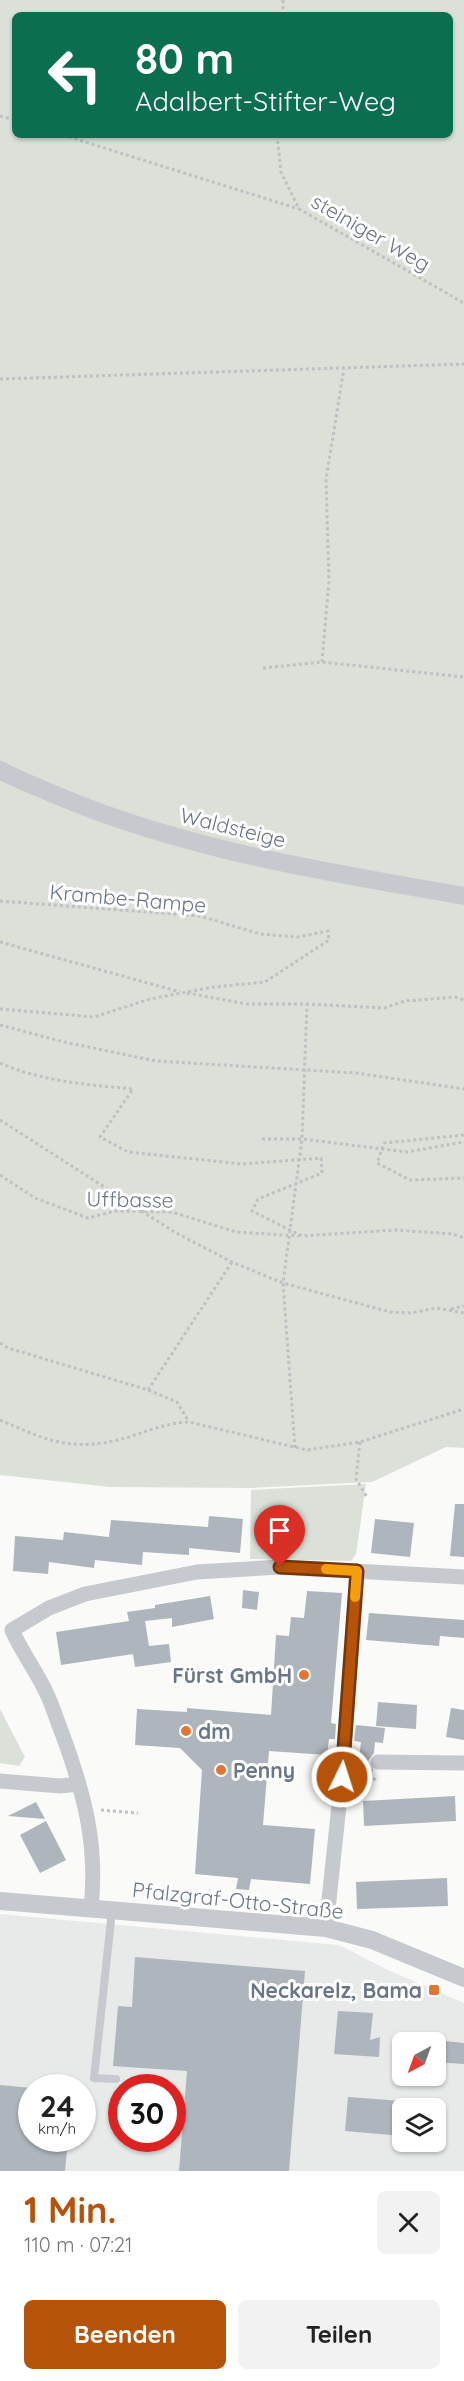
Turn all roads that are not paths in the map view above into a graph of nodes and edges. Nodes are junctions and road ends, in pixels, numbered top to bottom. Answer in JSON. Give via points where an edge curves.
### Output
{"nodes":[{"id":1,"x":0,"y":770,"type":"edge"},
{"id":2,"x":464,"y":896,"type":"edge"},
{"id":3,"x":357,"y":1571,"type":"junction"},
{"id":4,"x":464,"y":1577,"type":"edge"},
{"id":5,"x":6,"y":1629,"type":"edge"},
{"id":6,"x":378,"y":1762,"type":"road end"},
{"id":7,"x":464,"y":1763,"type":"edge"},
{"id":8,"x":0,"y":1781,"type":"edge"},
{"id":9,"x":79,"y":1784,"type":"junction"},
{"id":10,"x":0,"y":1901,"type":"edge"},
{"id":11,"x":91,"y":1908,"type":"junction"},
{"id":12,"x":112,"y":1909,"type":"junction"},
{"id":13,"x":326,"y":1928,"type":"junction"},
{"id":14,"x":464,"y":1977,"type":"edge"},
{"id":15,"x":108,"y":2079,"type":"edge"}],
"edges":[{"from":1,"to":2,"type":"street","name":"Waldsteige","via":[[82,806],[191,840],[309,869]]},
{"from":3,"to":4,"type":"street"},
{"from":3,"to":5,"type":"street","via":[[280,1567],[198,1572],[85,1594]]},
{"from":3,"to":13,"type":"street"},
{"from":5,"to":9,"type":"street","via":[[46,1691]]},
{"from":6,"to":7,"type":"street"},
{"from":8,"to":9,"type":"street"},
{"from":9,"to":11,"type":"street","via":[[91,1832]]},
{"from":10,"to":11,"type":"street","name":"Pfalzgraf-Otto-Straße"},
{"from":11,"to":12,"type":"street","name":"Pfalzgraf-Otto-Straße"},
{"from":12,"to":13,"type":"street","name":"Pfalzgraf-Otto-Straße"},
{"from":12,"to":15,"type":"lane","via":[[94,2078]]},
{"from":13,"to":14,"type":"street","name":"Pfalzgraf-Otto-Straße","via":[[372,1940]]}]}
